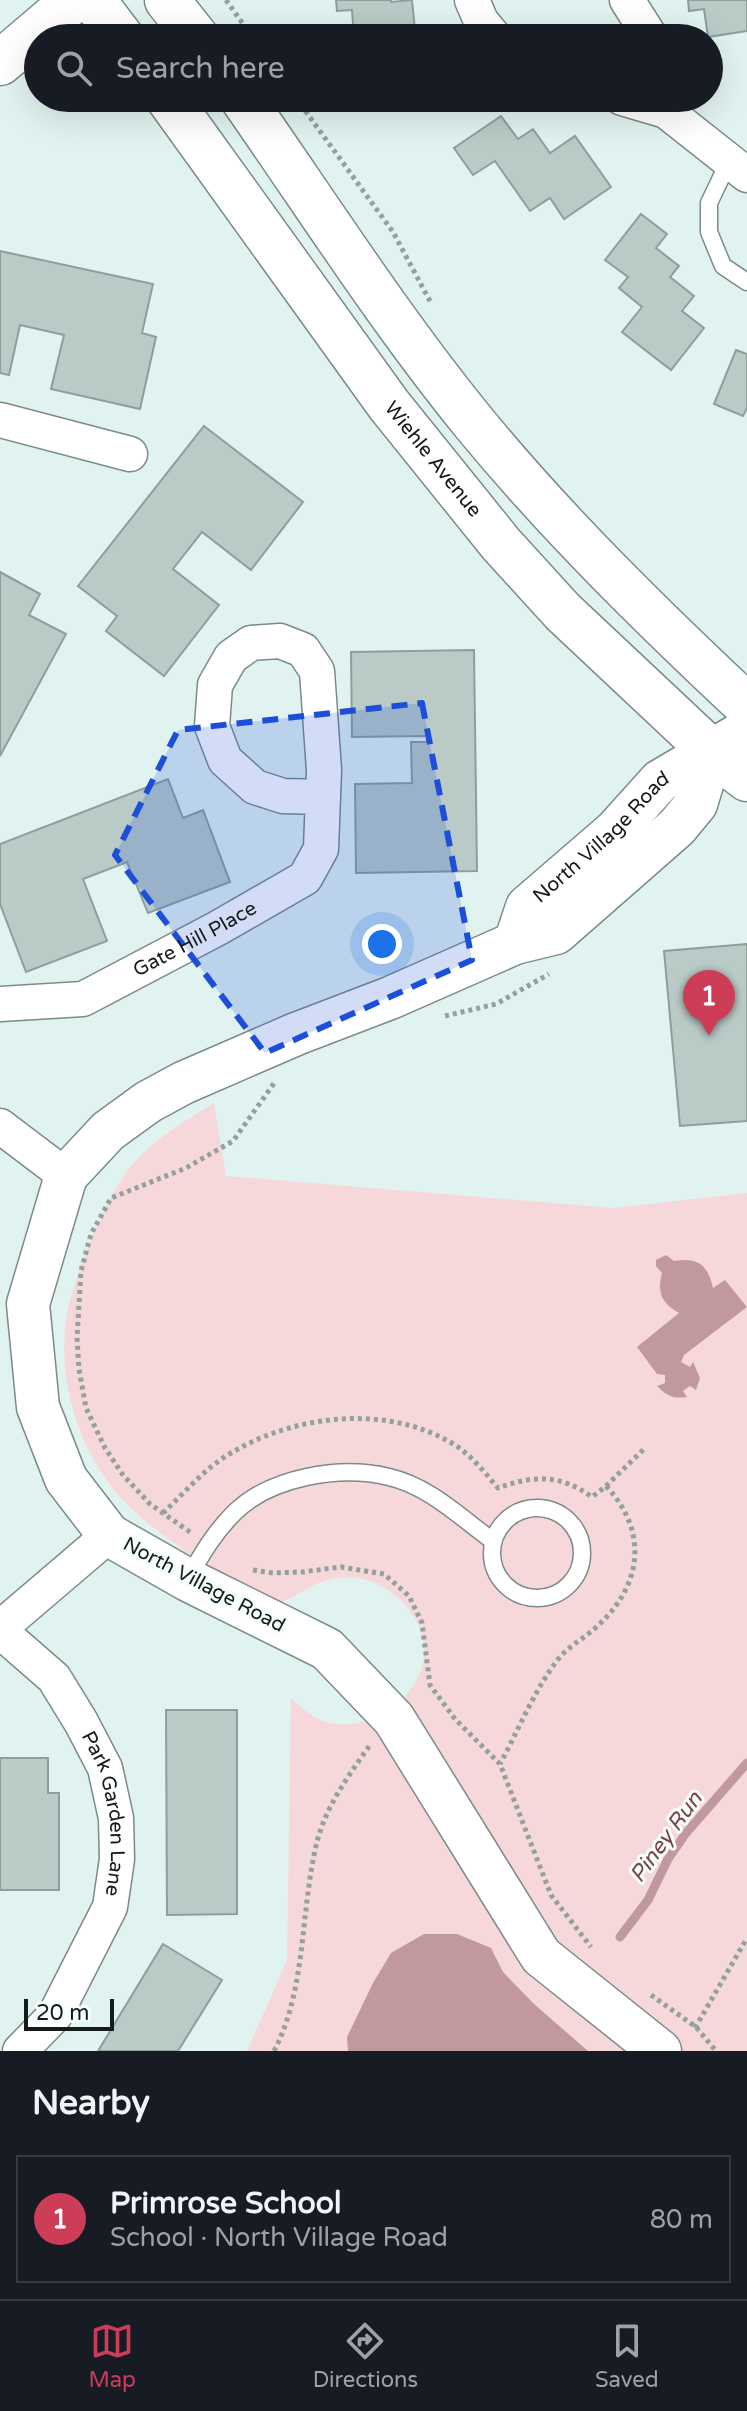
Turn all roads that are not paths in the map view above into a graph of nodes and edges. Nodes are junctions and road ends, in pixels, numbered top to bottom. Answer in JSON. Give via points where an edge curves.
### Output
{"nodes":[{"id":1,"x":74,"y":0,"type":"edge"},
{"id":2,"x":93,"y":0,"type":"edge"},
{"id":3,"x":167,"y":0,"type":"edge"},
{"id":4,"x":472,"y":0,"type":"edge"},
{"id":5,"x":627,"y":0,"type":"edge"},
{"id":6,"x":46,"y":24,"type":"edge"},
{"id":7,"x":111,"y":24,"type":"edge"},
{"id":8,"x":186,"y":24,"type":"edge"},
{"id":9,"x":483,"y":24,"type":"edge"},
{"id":10,"x":642,"y":24,"type":"edge"},
{"id":11,"x":24,"y":43,"type":"edge"},
{"id":12,"x":0,"y":63,"type":"edge"},
{"id":13,"x":178,"y":112,"type":"edge"},
{"id":14,"x":252,"y":112,"type":"edge"},
{"id":15,"x":674,"y":112,"type":"edge"},
{"id":16,"x":738,"y":168,"type":"edge"},
{"id":17,"x":747,"y":282,"type":"edge"},
{"id":18,"x":0,"y":420,"type":"edge"},
{"id":19,"x":130,"y":454,"type":"dead end"},
{"id":20,"x":747,"y":706,"type":"edge"},
{"id":21,"x":729,"y":741,"type":"edge"},
{"id":22,"x":747,"y":779,"type":"edge"},
{"id":23,"x":323,"y":797,"type":"junction"},
{"id":24,"x":0,"y":1004,"type":"edge"},
{"id":25,"x":0,"y":1126,"type":"edge"},
{"id":26,"x":66,"y":1176,"type":"junction"},
{"id":27,"x":109,"y":1535,"type":"junction"},
{"id":28,"x":493,"y":1541,"type":"junction"},
{"id":29,"x":188,"y":1580,"type":"junction"},
{"id":30,"x":0,"y":1629,"type":"edge"},
{"id":31,"x":674,"y":2045,"type":"edge"},
{"id":32,"x":20,"y":2051,"type":"edge"}],
"edges":[{"from":1,"to":6,"type":"main road"},
{"from":2,"to":7,"type":"main road"},
{"from":3,"to":8,"type":"main road"},
{"from":4,"to":9,"type":"street"},
{"from":5,"to":10,"type":"street"},
{"from":11,"to":12,"type":"main road"},
{"from":13,"to":21,"type":"main road","name":"Wiehle Avenue","via":[[389,405],[501,544],[563,612]]},
{"from":14,"to":20,"type":"main road","via":[[474,423],[600,566]]},
{"from":15,"to":16,"type":"street"},
{"from":16,"to":17,"type":"lane","via":[[709,203],[709,232],[723,266]]},
{"from":18,"to":19,"type":"street"},
{"from":21,"to":22,"type":"main road","name":"Wiehle Avenue"},
{"from":21,"to":26,"type":"street","name":"North Village Road","via":[[696,804],[677,827],[556,933],[515,943],[183,1083],[108,1131]]},
{"from":23,"to":23,"type":"street","name":"Gate Hill Place","via":[[317,671],[303,650],[280,641],[251,643],[231,657],[215,685],[212,726],[225,760],[255,787],[283,796]]},
{"from":23,"to":24,"type":"street","name":"Gate Hill Place","via":[[321,849],[305,878],[83,999]]},
{"from":25,"to":26,"type":"street"},
{"from":26,"to":27,"type":"street","name":"North Village Road","via":[[28,1304],[38,1407],[66,1479]]},
{"from":27,"to":29,"type":"street","name":"North Village Road"},
{"from":27,"to":30,"type":"street","name":"Park Garden Lane"},
{"from":28,"to":28,"type":"lane","via":[[493,1565],[505,1585],[525,1597],[549,1597],[569,1586],[581,1565],[582,1541],[570,1521],[549,1509],[525,1509],[505,1521]]},
{"from":28,"to":29,"type":"lane","via":[[429,1493],[390,1477],[303,1477],[261,1493],[235,1512],[207,1544]]},
{"from":29,"to":31,"type":"street","name":"North Village Road","via":[[327,1649],[394,1719],[541,1956]]},
{"from":30,"to":32,"type":"street","name":"Park Garden Lane","via":[[54,1678],[105,1768],[116,1818],[110,1907],[55,2015]]}]}
